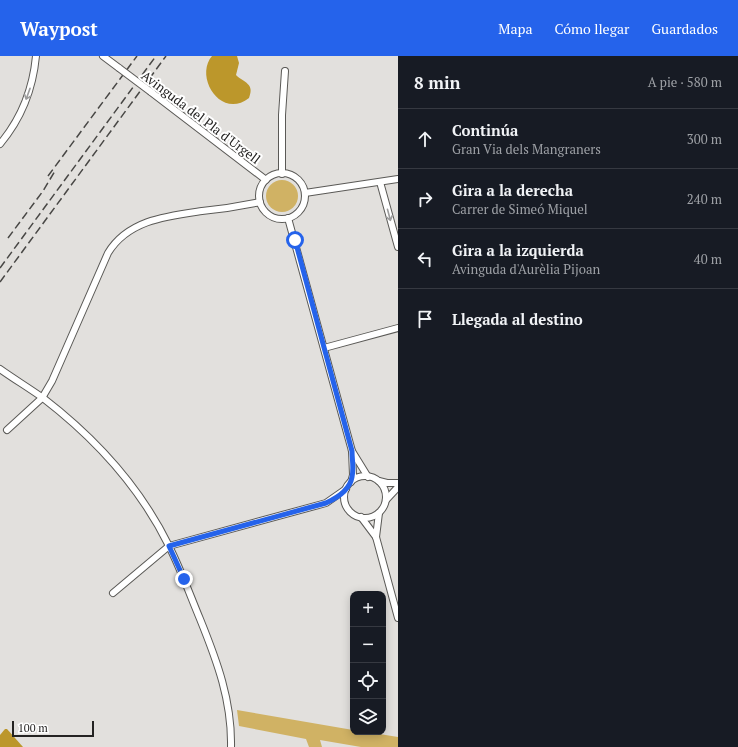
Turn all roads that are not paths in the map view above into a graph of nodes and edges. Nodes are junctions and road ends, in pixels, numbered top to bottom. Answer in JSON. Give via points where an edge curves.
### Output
{"nodes":[{"id":1,"x":36,"y":56,"type":"edge"},
{"id":2,"x":103,"y":56,"type":"edge"},
{"id":3,"x":285,"y":71,"type":"dead end"},
{"id":4,"x":0,"y":144,"type":"edge"},
{"id":5,"x":282,"y":174,"type":"junction"},
{"id":6,"x":398,"y":179,"type":"edge"},
{"id":7,"x":266,"y":180,"type":"junction"},
{"id":8,"x":380,"y":182,"type":"junction"},
{"id":9,"x":305,"y":193,"type":"junction"},
{"id":10,"x":260,"y":202,"type":"junction"},
{"id":11,"x":288,"y":218,"type":"junction"},
{"id":12,"x":398,"y":247,"type":"edge"},
{"id":13,"x":398,"y":328,"type":"edge"},
{"id":14,"x":324,"y":348,"type":"junction"},
{"id":15,"x":0,"y":369,"type":"edge"},
{"id":16,"x":42,"y":398,"type":"junction"},
{"id":17,"x":7,"y":430,"type":"dead end"},
{"id":18,"x":352,"y":451,"type":"junction"},
{"id":19,"x":368,"y":477,"type":"junction"},
{"id":20,"x":379,"y":481,"type":"junction"},
{"id":21,"x":351,"y":482,"type":"junction"},
{"id":22,"x":398,"y":483,"type":"edge"},
{"id":23,"x":398,"y":487,"type":"edge"},
{"id":24,"x":346,"y":489,"type":"junction"},
{"id":25,"x":386,"y":500,"type":"junction"},
{"id":26,"x":379,"y":513,"type":"junction"},
{"id":27,"x":362,"y":517,"type":"junction"},
{"id":28,"x":376,"y":537,"type":"junction"},
{"id":29,"x":169,"y":546,"type":"junction"},
{"id":30,"x":113,"y":593,"type":"dead end"},
{"id":31,"x":398,"y":618,"type":"edge"},
{"id":32,"x":231,"y":747,"type":"edge"}],
"edges":[{"from":1,"to":4,"type":"street","one_way":true,"via":[[32,81],[24,103],[16,122]]},
{"from":2,"to":7,"type":"street","name":"Avinguda del Pla d'Urgell","bridge":true},
{"from":3,"to":5,"type":"street"},
{"from":5,"to":7,"type":"street"},
{"from":5,"to":9,"type":"street","via":[[297,179]]},
{"from":6,"to":8,"type":"street"},
{"from":7,"to":10,"type":"street","via":[[260,190]]},
{"from":8,"to":9,"type":"street"},
{"from":8,"to":12,"type":"street","one_way":true},
{"from":9,"to":11,"type":"street","via":[[301,209]]},
{"from":10,"to":11,"type":"street","via":[[270,216]]},
{"from":10,"to":16,"type":"street","via":[[163,217],[144,223],[119,239],[110,248],[103,262],[52,381]]},
{"from":11,"to":14,"type":"street"},
{"from":13,"to":14,"type":"street"},
{"from":14,"to":18,"type":"street"},
{"from":15,"to":16,"type":"street"},
{"from":16,"to":17,"type":"street"},
{"from":16,"to":29,"type":"street","via":[[87,435],[114,463],[143,502]]},
{"from":18,"to":19,"type":"street"},
{"from":18,"to":21,"type":"street"},
{"from":19,"to":20,"type":"street"},
{"from":19,"to":21,"type":"street","via":[[360,477]]},
{"from":20,"to":22,"type":"street"},
{"from":20,"to":25,"type":"street","via":[[385,490]]},
{"from":21,"to":24,"type":"street"},
{"from":23,"to":25,"type":"street"},
{"from":24,"to":27,"type":"street","via":[[346,505],[352,513]]},
{"from":24,"to":29,"type":"street","via":[[326,503]]},
{"from":25,"to":26,"type":"street"},
{"from":26,"to":27,"type":"street"},
{"from":26,"to":28,"type":"street"},
{"from":27,"to":28,"type":"street"},
{"from":28,"to":31,"type":"street"},
{"from":29,"to":30,"type":"street"},
{"from":29,"to":32,"type":"street","via":[[218,665],[225,688]]}]}
